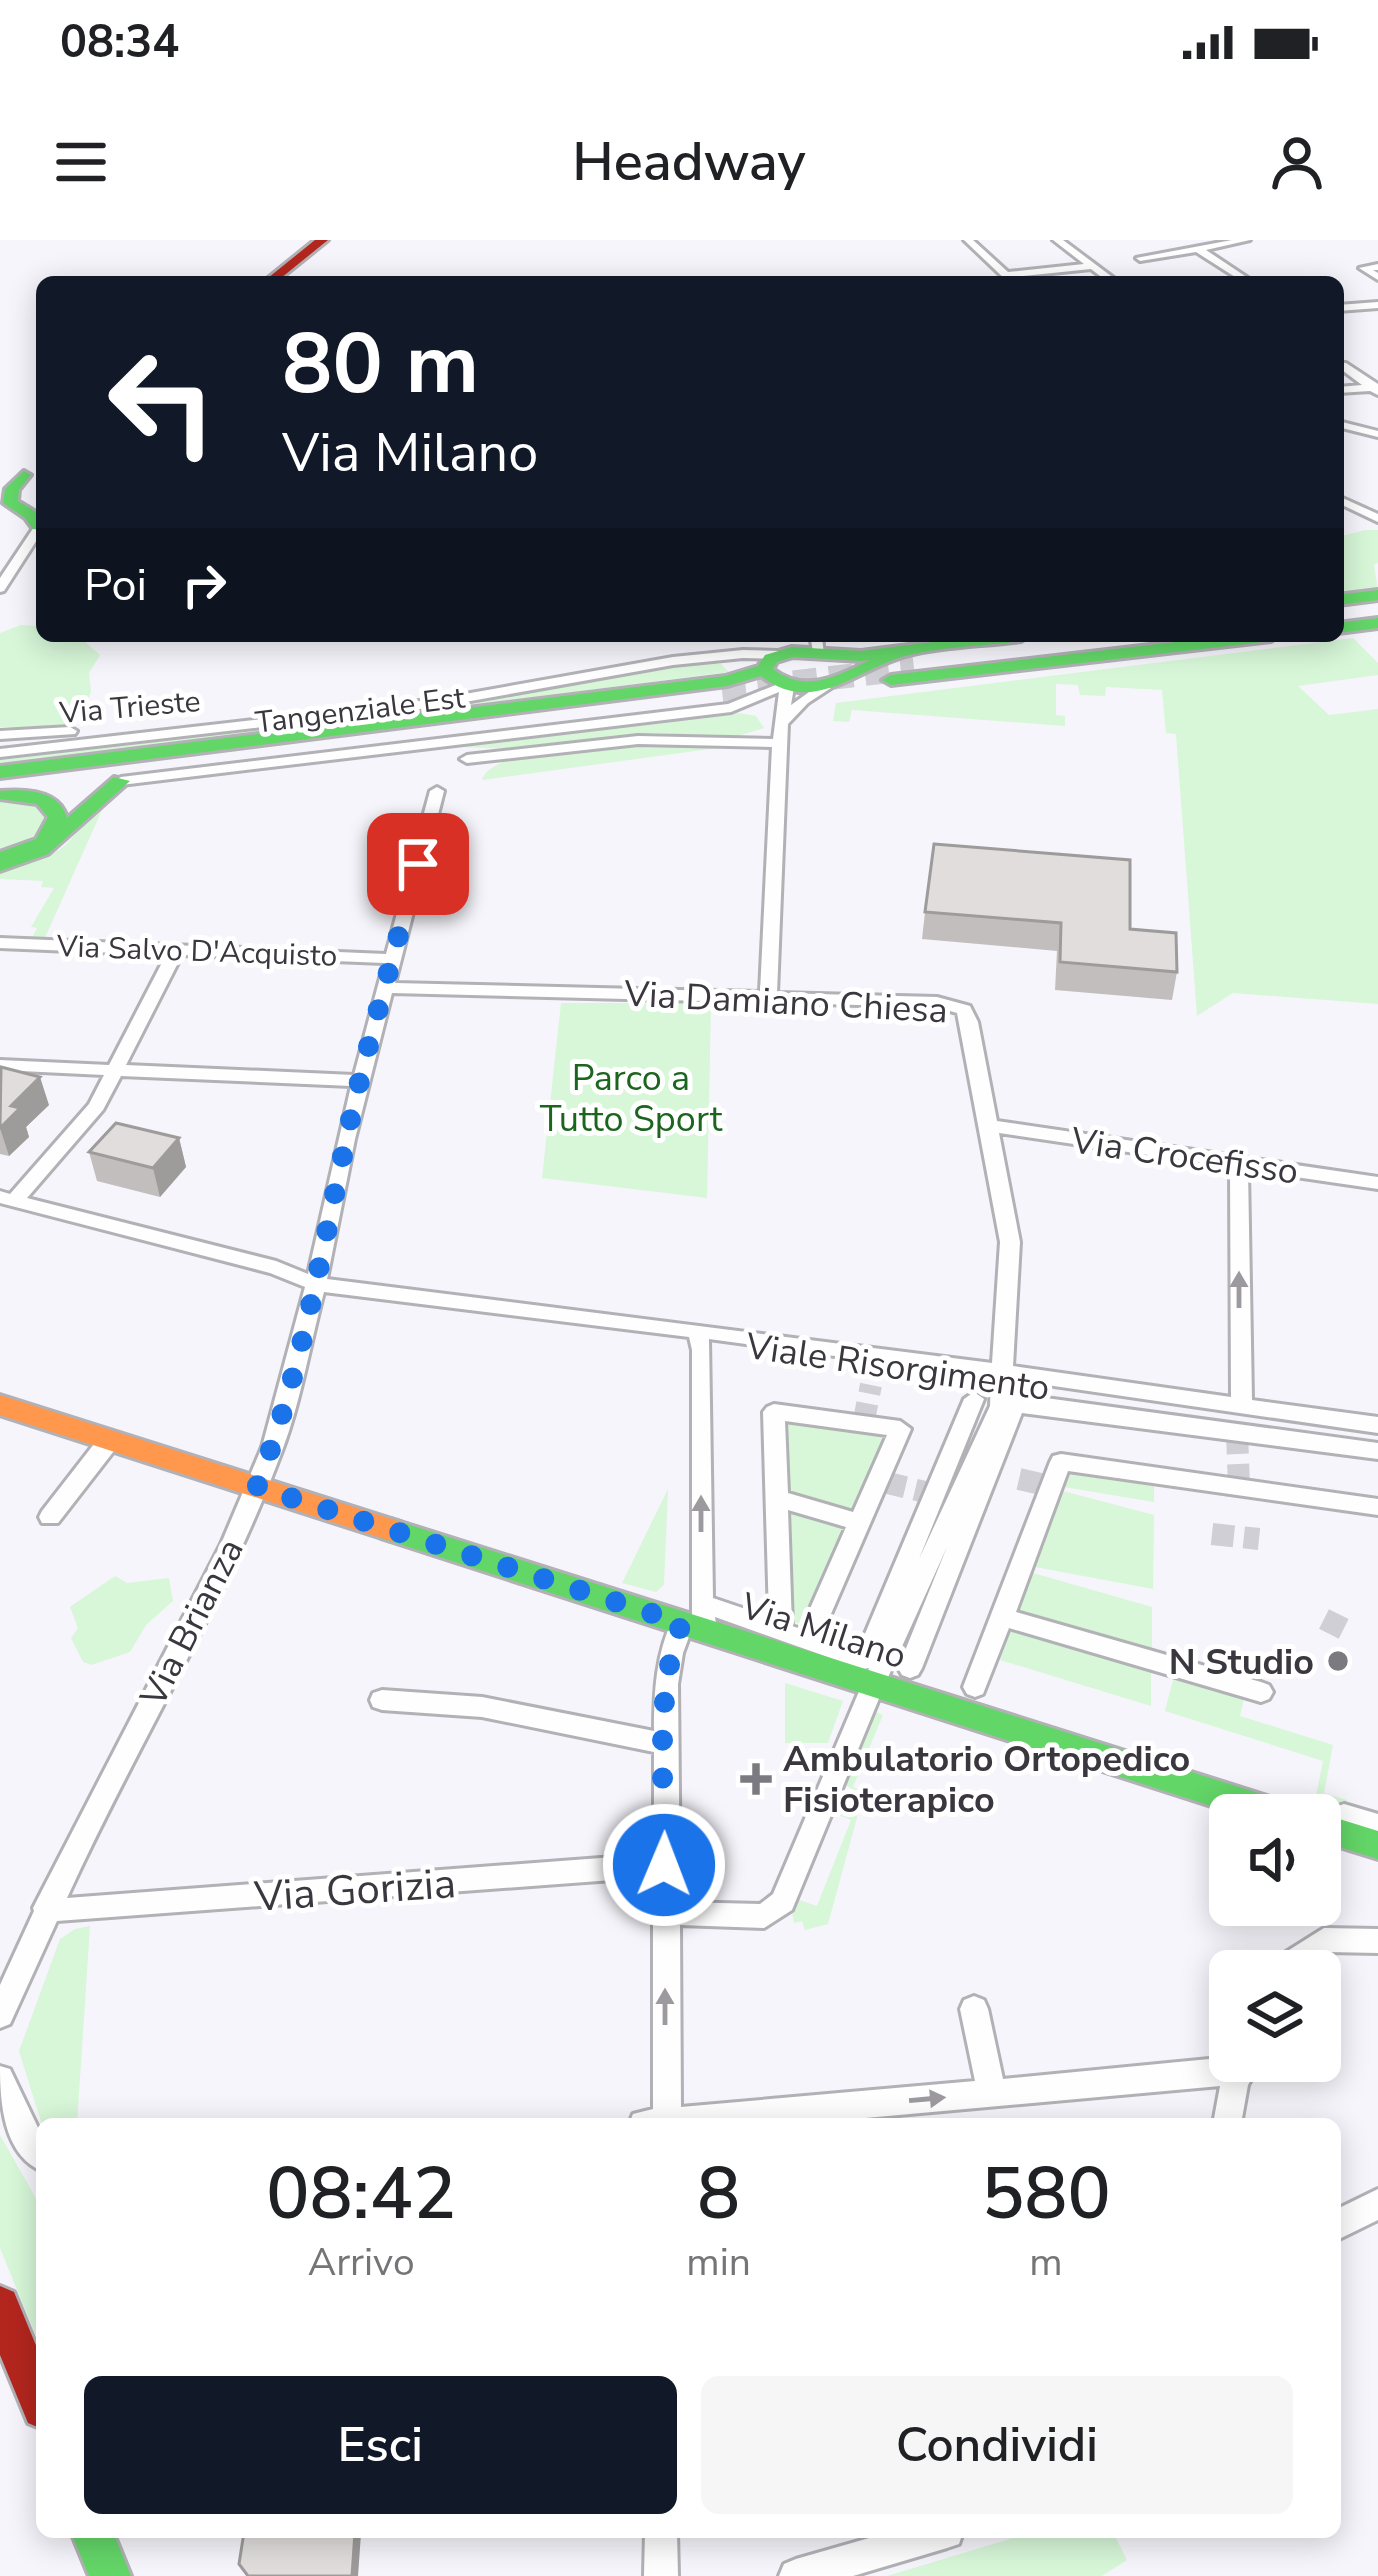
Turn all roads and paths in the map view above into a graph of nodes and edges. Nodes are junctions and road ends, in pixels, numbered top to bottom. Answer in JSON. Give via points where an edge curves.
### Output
{"nodes":[{"id":1,"x":322,"y":240,"type":"edge"},
{"id":2,"x":968,"y":240,"type":"edge"},
{"id":3,"x":1058,"y":240,"type":"edge"},
{"id":4,"x":1244,"y":240,"type":"edge"},
{"id":5,"x":1203,"y":245,"type":"edge"},
{"id":6,"x":1140,"y":258,"type":"dead end"},
{"id":7,"x":1093,"y":266,"type":"junction"},
{"id":8,"x":1378,"y":267,"type":"edge"},
{"id":9,"x":277,"y":276,"type":"edge"},
{"id":10,"x":1007,"y":276,"type":"edge"},
{"id":11,"x":1029,"y":276,"type":"edge"},
{"id":12,"x":1106,"y":276,"type":"edge"},
{"id":13,"x":1242,"y":276,"type":"edge"},
{"id":14,"x":1378,"y":277,"type":"edge"},
{"id":15,"x":1378,"y":305,"type":"edge"},
{"id":16,"x":1365,"y":306,"type":"junction"},
{"id":17,"x":1344,"y":308,"type":"edge"},
{"id":18,"x":1378,"y":316,"type":"edge"},
{"id":19,"x":1344,"y":366,"type":"edge"},
{"id":20,"x":1376,"y":390,"type":"edge"},
{"id":21,"x":1344,"y":393,"type":"edge"},
{"id":22,"x":1344,"y":426,"type":"edge"},
{"id":23,"x":1378,"y":434,"type":"edge"},
{"id":24,"x":15,"y":481,"type":"edge"},
{"id":25,"x":1344,"y":502,"type":"edge"},
{"id":26,"x":0,"y":517,"type":"edge"},
{"id":27,"x":1377,"y":518,"type":"edge"},
{"id":28,"x":36,"y":528,"type":"edge"},
{"id":29,"x":36,"y":530,"type":"edge"},
{"id":30,"x":36,"y":536,"type":"edge"},
{"id":31,"x":0,"y":588,"type":"edge"},
{"id":32,"x":1378,"y":595,"type":"edge"},
{"id":33,"x":1344,"y":599,"type":"edge"},
{"id":34,"x":1344,"y":619,"type":"edge"},
{"id":35,"x":1378,"y":619,"type":"edge"},
{"id":36,"x":1344,"y":627,"type":"edge"},
{"id":37,"x":999,"y":642,"type":"edge"},
{"id":38,"x":1136,"y":642,"type":"edge"},
{"id":39,"x":1199,"y":642,"type":"edge"},
{"id":40,"x":699,"y":660,"type":"junction"},
{"id":41,"x":800,"y":663,"type":"edge"},
{"id":42,"x":902,"y":667,"type":"junction"},
{"id":43,"x":727,"y":695,"type":"junction"},
{"id":44,"x":88,"y":730,"type":"dead end"},
{"id":45,"x":781,"y":733,"type":"junction"},
{"id":46,"x":0,"y":735,"type":"edge"},
{"id":47,"x":0,"y":753,"type":"edge"},
{"id":48,"x":466,"y":759,"type":"dead end"},
{"id":49,"x":121,"y":782,"type":"junction"},
{"id":50,"x":1,"y":784,"type":"edge"},
{"id":51,"x":437,"y":791,"type":"dead end"},
{"id":52,"x":0,"y":862,"type":"edge"},
{"id":53,"x":0,"y":943,"type":"edge"},
{"id":54,"x":176,"y":951,"type":"junction"},
{"id":55,"x":394,"y":959,"type":"junction"},
{"id":56,"x":386,"y":988,"type":"junction"},
{"id":57,"x":768,"y":997,"type":"junction"},
{"id":58,"x":0,"y":1065,"type":"edge"},
{"id":59,"x":116,"y":1071,"type":"junction"},
{"id":60,"x":361,"y":1082,"type":"junction"},
{"id":61,"x":992,"y":1126,"type":"junction"},
{"id":62,"x":1239,"y":1164,"type":"junction"},
{"id":63,"x":1378,"y":1183,"type":"edge"},
{"id":64,"x":7,"y":1199,"type":"edge"},
{"id":65,"x":316,"y":1284,"type":"junction"},
{"id":66,"x":695,"y":1347,"type":"junction"},
{"id":67,"x":1000,"y":1375,"type":"junction"},
{"id":68,"x":974,"y":1399,"type":"dead end"},
{"id":69,"x":0,"y":1406,"type":"edge"},
{"id":70,"x":1242,"y":1408,"type":"junction"},
{"id":71,"x":1378,"y":1426,"type":"edge"},
{"id":72,"x":109,"y":1441,"type":"junction"},
{"id":73,"x":1378,"y":1451,"type":"edge"},
{"id":74,"x":257,"y":1487,"type":"junction"},
{"id":75,"x":777,"y":1498,"type":"junction"},
{"id":76,"x":1378,"y":1507,"type":"edge"},
{"id":77,"x":50,"y":1517,"type":"dead end"},
{"id":78,"x":859,"y":1522,"type":"junction"},
{"id":79,"x":1002,"y":1617,"type":"junction"},
{"id":80,"x":696,"y":1619,"type":"junction"},
{"id":81,"x":781,"y":1631,"type":"junction"},
{"id":82,"x":807,"y":1642,"type":"junction"},
{"id":83,"x":910,"y":1668,"type":"dead end"},
{"id":84,"x":873,"y":1684,"type":"junction"},
{"id":85,"x":975,"y":1687,"type":"dead end"},
{"id":86,"x":1261,"y":1692,"type":"dead end"},
{"id":87,"x":382,"y":1700,"type":"dead end"},
{"id":88,"x":666,"y":1744,"type":"junction"},
{"id":89,"x":1217,"y":1794,"type":"edge"},
{"id":90,"x":1341,"y":1822,"type":"edge"},
{"id":91,"x":1378,"y":1825,"type":"edge"},
{"id":92,"x":1341,"y":1826,"type":"edge"},
{"id":93,"x":1378,"y":1845,"type":"edge"},
{"id":94,"x":664,"y":1865,"type":"junction"},
{"id":95,"x":46,"y":1908,"type":"junction"},
{"id":96,"x":664,"y":1913,"type":"junction"},
{"id":97,"x":1378,"y":1941,"type":"edge"},
{"id":98,"x":1310,"y":1950,"type":"edge"},
{"id":99,"x":974,"y":2008,"type":"dead end"},
{"id":100,"x":0,"y":2015,"type":"edge"},
{"id":101,"x":1209,"y":2069,"type":"edge"},
{"id":102,"x":0,"y":2079,"type":"edge"},
{"id":103,"x":1235,"y":2082,"type":"edge"},
{"id":104,"x":992,"y":2093,"type":"junction"},
{"id":105,"x":659,"y":2118,"type":"edge"},
{"id":106,"x":714,"y":2118,"type":"edge"},
{"id":107,"x":1228,"y":2118,"type":"edge"},
{"id":108,"x":36,"y":2150,"type":"edge"},
{"id":109,"x":1378,"y":2204,"type":"edge"},
{"id":110,"x":1341,"y":2223,"type":"edge"},
{"id":111,"x":0,"y":2306,"type":"edge"},
{"id":112,"x":36,"y":2395,"type":"edge"},
{"id":113,"x":94,"y":2538,"type":"edge"},
{"id":114,"x":661,"y":2538,"type":"edge"},
{"id":115,"x":926,"y":2538,"type":"edge"},
{"id":116,"x":110,"y":2576,"type":"edge"},
{"id":117,"x":661,"y":2576,"type":"edge"},
{"id":118,"x":796,"y":2576,"type":"edge"}],
"edges":[{"from":1,"to":9,"type":"main road"},
{"from":2,"to":10,"type":"street"},
{"from":3,"to":7,"type":"street"},
{"from":4,"to":5,"type":"street"},
{"from":5,"to":6,"type":"street"},
{"from":5,"to":13,"type":"street"},
{"from":7,"to":11,"type":"street"},
{"from":7,"to":12,"type":"street"},
{"from":8,"to":14,"type":"street","via":[[1364,268]]},
{"from":15,"to":16,"type":"street"},
{"from":16,"to":17,"type":"street"},
{"from":16,"to":18,"type":"street"},
{"from":19,"to":20,"type":"street"},
{"from":20,"to":21,"type":"street"},
{"from":22,"to":23,"type":"street"},
{"from":24,"to":28,"type":"main road","via":[[10,503]]},
{"from":25,"to":27,"type":"street"},
{"from":26,"to":29,"type":"main road","via":[[26,518]]},
{"from":30,"to":31,"type":"street"},
{"from":32,"to":33,"type":"main road"},
{"from":34,"to":35,"type":"main road"},
{"from":35,"to":36,"type":"main road"},
{"from":37,"to":42,"type":"main road","name":"Via Trieste"},
{"from":38,"to":42,"type":"main road"},
{"from":39,"to":42,"type":"main road"},
{"from":40,"to":41,"type":"street","name":"Via Trieste"},
{"from":40,"to":43,"type":"main road","via":[[731,666]]},
{"from":40,"to":47,"type":"street","name":"Via Trieste","via":[[314,721]]},
{"from":41,"to":42,"type":"main road","name":"Via Trieste"},
{"from":41,"to":43,"type":"main road"},
{"from":41,"to":45,"type":"street"},
{"from":41,"to":45,"type":"street","via":[[803,700]]},
{"from":43,"to":45,"type":"street"},
{"from":43,"to":49,"type":"street","name":"Via Trieste"},
{"from":43,"to":50,"type":"main road","name":"Tangenziale Est"},
{"from":43,"to":50,"type":"main road","name":"Tangenziale Est","via":[[68,766]]},
{"from":44,"to":46,"type":"street"},
{"from":45,"to":48,"type":"street"},
{"from":45,"to":57,"type":"street"},
{"from":49,"to":50,"type":"main road"},
{"from":49,"to":52,"type":"main road","via":[[89,802],[57,843]]},
{"from":50,"to":52,"type":"main road","via":[[49,802],[58,821],[43,843]]},
{"from":51,"to":55,"type":"street","name":"Via Brianza"},
{"from":53,"to":54,"type":"street","name":"Via Salvo D'Acquisto"},
{"from":54,"to":55,"type":"street","name":"Via Salvo D'Acquisto"},
{"from":54,"to":59,"type":"street"},
{"from":55,"to":56,"type":"street","name":"Via Brianza"},
{"from":56,"to":57,"type":"street","name":"Via Damiano Chiesa"},
{"from":56,"to":60,"type":"street","name":"Via Brianza"},
{"from":57,"to":61,"type":"street","name":"Via Damiano Chiesa","via":[[937,1002],[964,1010]]},
{"from":58,"to":59,"type":"street"},
{"from":59,"to":60,"type":"street"},
{"from":59,"to":64,"type":"street","via":[[97,1106]]},
{"from":60,"to":65,"type":"street","name":"Via Brianza"},
{"from":61,"to":62,"type":"street","name":"Via Crocefisso"},
{"from":61,"to":67,"type":"street","name":"Via Damiano Chiesa","via":[[1012,1269]]},
{"from":62,"to":63,"type":"street","name":"Via Crocefisso"},
{"from":70,"to":62,"type":"street","one_way":true},
{"from":64,"to":65,"type":"street","name":"Viale Risorgimento"},
{"from":65,"to":66,"type":"street","name":"Viale Risorgimento","via":[[645,1326]]},
{"from":65,"to":74,"type":"street","name":"Via Brianza"},
{"from":66,"to":67,"type":"street","name":"Viale Risorgimento"},
{"from":80,"to":66,"type":"street","one_way":true},
{"from":67,"to":70,"type":"street","name":"Viale Risorgimento"},
{"from":67,"to":84,"type":"street","name":"Via Damiano Chiesa","via":[[1000,1406]]},
{"from":68,"to":82,"type":"street","via":[[928,1493],[866,1659]]},
{"from":69,"to":72,"type":"main road","name":"Via Milano"},
{"from":70,"to":71,"type":"street","name":"Viale Risorgimento"},
{"from":72,"to":74,"type":"main road","name":"Via Milano"},
{"from":72,"to":77,"type":"street"},
{"from":73,"to":83,"type":"street","via":[[1014,1406]]},
{"from":74,"to":80,"type":"main road","name":"Via Milano"},
{"from":74,"to":95,"type":"street","name":"Via Brianza"},
{"from":75,"to":78,"type":"street"},
{"from":75,"to":78,"type":"street","via":[[774,1412],[900,1429]]},
{"from":75,"to":81,"type":"street"},
{"from":76,"to":79,"type":"street","via":[[1061,1462]]},
{"from":78,"to":82,"type":"street"},
{"from":79,"to":85,"type":"street"},
{"from":79,"to":86,"type":"street"},
{"from":80,"to":81,"type":"street"},
{"from":80,"to":84,"type":"main road","name":"Via Milano"},
{"from":80,"to":88,"type":"street","via":[[671,1653]]},
{"from":81,"to":82,"type":"street"},
{"from":84,"to":89,"type":"main road","name":"Via Milano"},
{"from":84,"to":96,"type":"street","name":"Via Damiano Chiesa","via":[[774,1911]]},
{"from":87,"to":88,"type":"street","via":[[482,1708]]},
{"from":88,"to":94,"type":"street"},
{"from":90,"to":91,"type":"street"},
{"from":92,"to":93,"type":"main road"},
{"from":94,"to":95,"type":"street","name":"Via Gorizia"},
{"from":94,"to":96,"type":"street"},
{"from":95,"to":100,"type":"street","name":"Via Brianza"},
{"from":105,"to":96,"type":"street","one_way":true},
{"from":97,"to":98,"type":"street","via":[[1324,1940]]},
{"from":99,"to":104,"type":"street"},
{"from":101,"to":104,"type":"street"},
{"from":102,"to":108,"type":"street"},
{"from":103,"to":107,"type":"street"},
{"from":106,"to":104,"type":"street","one_way":true},
{"from":109,"to":110,"type":"street"},
{"from":111,"to":112,"type":"main road"},
{"from":113,"to":116,"type":"main road"},
{"from":114,"to":117,"type":"street"},
{"from":115,"to":118,"type":"street"}]}
